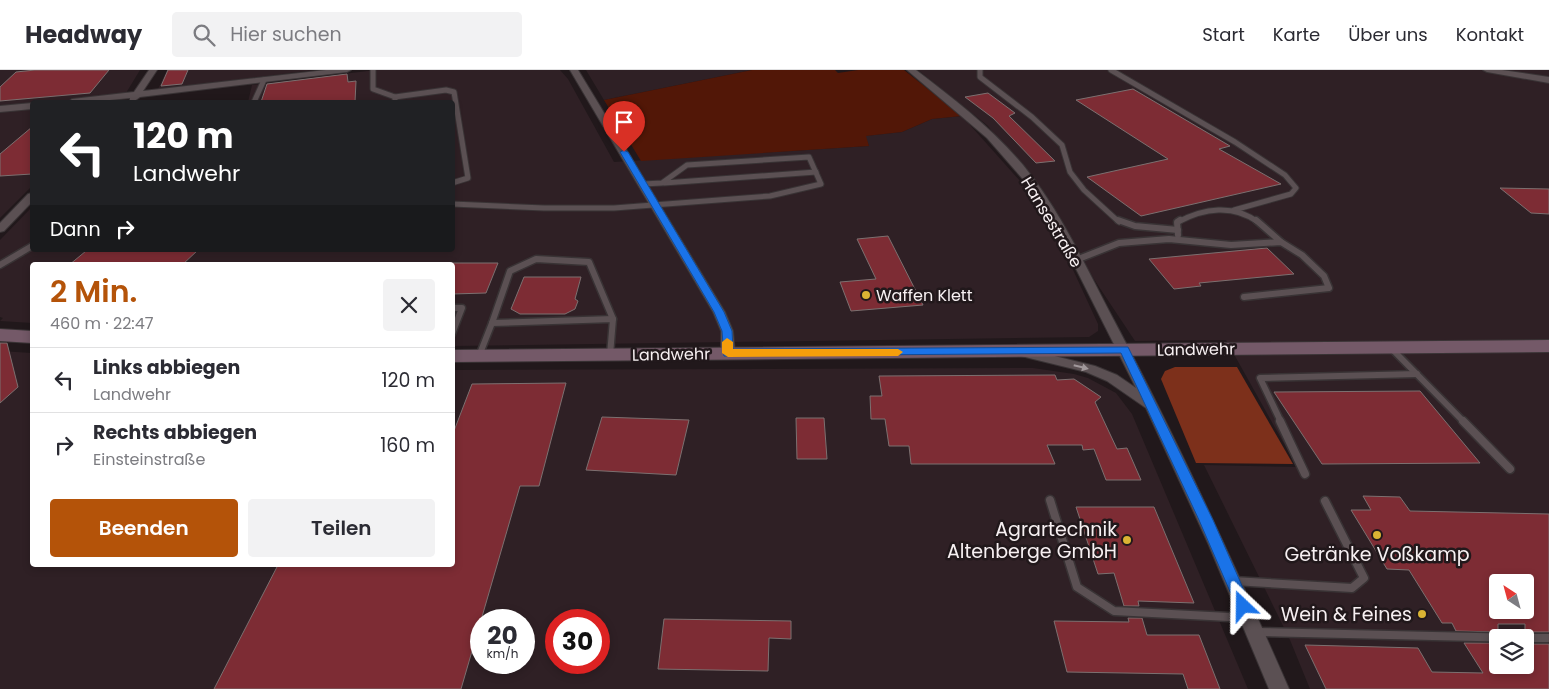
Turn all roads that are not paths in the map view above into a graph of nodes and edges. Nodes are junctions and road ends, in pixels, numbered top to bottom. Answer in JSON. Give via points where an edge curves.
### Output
{"nodes":[{"id":1,"x":153,"y":70,"type":"edge"},
{"id":2,"x":347,"y":70,"type":"edge"},
{"id":3,"x":373,"y":70,"type":"edge"},
{"id":4,"x":574,"y":70,"type":"edge"},
{"id":5,"x":911,"y":70,"type":"edge"},
{"id":6,"x":980,"y":70,"type":"edge"},
{"id":7,"x":1111,"y":70,"type":"edge"},
{"id":8,"x":1487,"y":70,"type":"edge"},
{"id":9,"x":264,"y":80,"type":"junction"},
{"id":10,"x":1549,"y":80,"type":"edge"},
{"id":11,"x":134,"y":99,"type":"edge"},
{"id":12,"x":113,"y":100,"type":"edge"},
{"id":13,"x":255,"y":100,"type":"edge"},
{"id":14,"x":395,"y":100,"type":"edge"},
{"id":15,"x":454,"y":100,"type":"edge"},
{"id":16,"x":455,"y":105,"type":"edge"},
{"id":17,"x":30,"y":106,"type":"edge"},
{"id":18,"x":0,"y":109,"type":"edge"},
{"id":19,"x":460,"y":131,"type":"junction"},
{"id":20,"x":455,"y":132,"type":"edge"},
{"id":21,"x":816,"y":172,"type":"junction"},
{"id":22,"x":455,"y":183,"type":"edge"},
{"id":23,"x":662,"y":183,"type":"junction"},
{"id":24,"x":643,"y":184,"type":"junction"},
{"id":25,"x":30,"y":198,"type":"edge"},
{"id":26,"x":455,"y":204,"type":"edge"},
{"id":27,"x":656,"y":205,"type":"junction"},
{"id":28,"x":1234,"y":210,"type":"junction"},
{"id":29,"x":0,"y":229,"type":"edge"},
{"id":30,"x":1178,"y":230,"type":"junction"},
{"id":31,"x":1179,"y":240,"type":"junction"},
{"id":32,"x":1281,"y":242,"type":"junction"},
{"id":33,"x":30,"y":247,"type":"edge"},
{"id":34,"x":1076,"y":260,"type":"junction"},
{"id":35,"x":0,"y":265,"type":"edge"},
{"id":36,"x":1244,"y":297,"type":"dead end"},
{"id":37,"x":455,"y":308,"type":"edge"},
{"id":38,"x":613,"y":319,"type":"junction"},
{"id":39,"x":492,"y":323,"type":"junction"},
{"id":40,"x":455,"y":326,"type":"edge"},
{"id":41,"x":0,"y":335,"type":"edge"},
{"id":42,"x":30,"y":337,"type":"edge"},
{"id":43,"x":1549,"y":346,"type":"edge"},
{"id":44,"x":1390,"y":347,"type":"junction"},
{"id":45,"x":1125,"y":350,"type":"junction"},
{"id":46,"x":1017,"y":351,"type":"junction"},
{"id":47,"x":728,"y":353,"type":"junction"},
{"id":48,"x":610,"y":355,"type":"junction"},
{"id":49,"x":455,"y":356,"type":"edge"},
{"id":50,"x":479,"y":356,"type":"junction"},
{"id":51,"x":1417,"y":374,"type":"junction"},
{"id":52,"x":1152,"y":406,"type":"junction"},
{"id":53,"x":1510,"y":469,"type":"dead end"},
{"id":54,"x":1304,"y":474,"type":"dead end"},
{"id":55,"x":1050,"y":500,"type":"dead end"},
{"id":56,"x":1325,"y":501,"type":"dead end"},
{"id":57,"x":1232,"y":581,"type":"junction"},
{"id":58,"x":1252,"y":625,"type":"junction"},
{"id":59,"x":1489,"y":636,"type":"edge"},
{"id":60,"x":1534,"y":638,"type":"edge"},
{"id":61,"x":1549,"y":638,"type":"edge"},
{"id":62,"x":1279,"y":689,"type":"edge"}],
"edges":[{"from":1,"to":11,"type":"street"},
{"from":2,"to":9,"type":"street"},
{"from":3,"to":14,"type":"lane","via":[[373,89]]},
{"from":4,"to":24,"type":"street"},
{"from":5,"to":34,"type":"street","name":"Hansestraße","via":[[960,107],[1032,183]]},
{"from":6,"to":30,"type":"lane","via":[[980,77],[1062,145],[1070,172],[1112,216],[1121,223],[1135,226]]},
{"from":7,"to":28,"type":"lane","via":[[1235,142],[1285,175],[1296,188],[1286,196]]},
{"from":8,"to":10,"type":"street"},
{"from":9,"to":11,"type":"street"},
{"from":9,"to":13,"type":"lane"},
{"from":11,"to":12,"type":"street"},
{"from":14,"to":15,"type":"lane","via":[[452,90]]},
{"from":16,"to":19,"type":"lane"},
{"from":17,"to":18,"type":"street"},
{"from":19,"to":20,"type":"lane"},
{"from":19,"to":22,"type":"lane","via":[[468,178]]},
{"from":21,"to":23,"type":"lane"},
{"from":21,"to":23,"type":"lane","via":[[809,157],[687,165]]},
{"from":21,"to":27,"type":"lane","via":[[821,184],[770,196]]},
{"from":23,"to":24,"type":"lane"},
{"from":24,"to":27,"type":"street"},
{"from":25,"to":29,"type":"street"},
{"from":26,"to":27,"type":"lane","via":[[544,208]]},
{"from":27,"to":47,"type":"street","via":[[719,312],[727,331]]},
{"from":28,"to":30,"type":"lane","via":[[1198,213],[1177,222]]},
{"from":28,"to":32,"type":"lane","via":[[1251,216]]},
{"from":30,"to":31,"type":"lane"},
{"from":31,"to":32,"type":"lane","via":[[1231,245]]},
{"from":31,"to":34,"type":"lane","via":[[1114,245]]},
{"from":32,"to":36,"type":"lane","via":[[1302,255],[1324,276],[1329,288]]},
{"from":33,"to":35,"type":"lane"},
{"from":34,"to":45,"type":"street","name":"Hansestraße"},
{"from":37,"to":40,"type":"lane","via":[[462,308]]},
{"from":38,"to":39,"type":"lane"},
{"from":38,"to":39,"type":"lane","via":[[589,262],[536,259],[510,271]]},
{"from":38,"to":48,"type":"lane"},
{"from":39,"to":50,"type":"lane"},
{"from":41,"to":42,"type":"main road"},
{"from":43,"to":44,"type":"main road","name":"Landwehr"},
{"from":44,"to":45,"type":"main road","name":"Landwehr"},
{"from":44,"to":51,"type":"lane"},
{"from":45,"to":46,"type":"main road","name":"Landwehr"},
{"from":45,"to":52,"type":"street","name":"Hansestraße"},
{"from":46,"to":47,"type":"main road","name":"Landwehr"},
{"from":46,"to":52,"type":"street","one_way":true,"via":[[1090,369],[1112,378]]},
{"from":47,"to":48,"type":"main road","name":"Landwehr"},
{"from":48,"to":50,"type":"main road","name":"Landwehr"},
{"from":49,"to":50,"type":"main road","name":"Landwehr"},
{"from":51,"to":53,"type":"lane"},
{"from":51,"to":54,"type":"lane","via":[[1260,378]]},
{"from":52,"to":57,"type":"street","name":"Hansestraße"},
{"from":55,"to":58,"type":"lane","via":[[1077,587],[1114,611]]},
{"from":56,"to":57,"type":"lane","via":[[1364,578],[1352,588]]},
{"from":57,"to":58,"type":"street","name":"Hansestraße"},
{"from":58,"to":59,"type":"lane"},
{"from":58,"to":62,"type":"street","name":"Hansestraße"},
{"from":60,"to":61,"type":"lane"}]}
